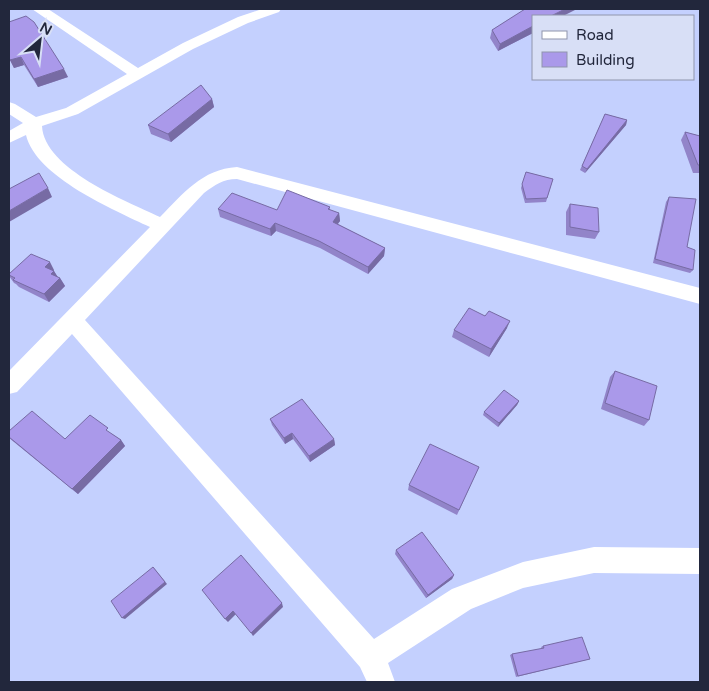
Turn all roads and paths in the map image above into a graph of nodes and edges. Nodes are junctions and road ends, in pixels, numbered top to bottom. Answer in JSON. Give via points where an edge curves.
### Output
{"nodes":[{"id":1,"x":39,"y":9,"type":"edge"},
{"id":2,"x":274,"y":9,"type":"edge"},
{"id":3,"x":137,"y":74,"type":"junction"},
{"id":4,"x":9,"y":107,"type":"edge"},
{"id":5,"x":34,"y":123,"type":"junction"},
{"id":6,"x":9,"y":138,"type":"edge"},
{"id":7,"x":163,"y":226,"type":"junction"},
{"id":8,"x":700,"y":296,"type":"edge"},
{"id":9,"x":72,"y":321,"type":"junction"},
{"id":10,"x":9,"y":385,"type":"edge"},
{"id":11,"x":700,"y":561,"type":"edge"},
{"id":12,"x":371,"y":657,"type":"junction"},
{"id":13,"x":381,"y":682,"type":"edge"}],
"edges":[{"from":1,"to":3,"type":"street"},
{"from":2,"to":3,"type":"street","via":[[188,46]]},
{"from":3,"to":5,"type":"street","via":[[72,111]]},
{"from":4,"to":5,"type":"street"},
{"from":5,"to":6,"type":"street"},
{"from":5,"to":7,"type":"street","via":[[36,142],[51,161],[84,187]]},
{"from":7,"to":8,"type":"street","via":[[210,179],[224,173],[237,173]]},
{"from":7,"to":9,"type":"street"},
{"from":9,"to":10,"type":"street"},
{"from":9,"to":12,"type":"street"},
{"from":11,"to":12,"type":"street","via":[[594,560],[524,575],[462,599]]},
{"from":12,"to":13,"type":"street"}]}
